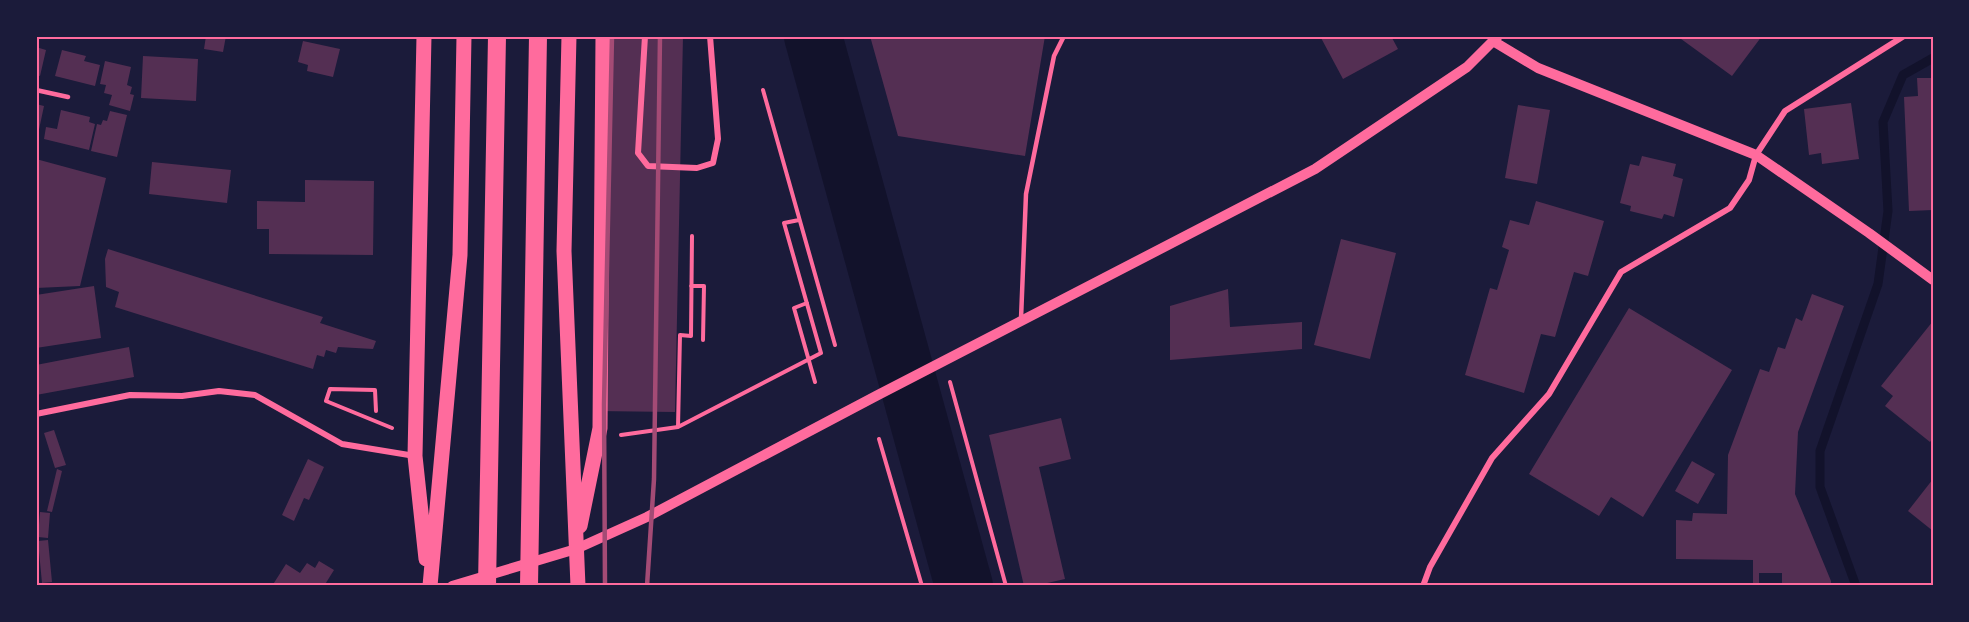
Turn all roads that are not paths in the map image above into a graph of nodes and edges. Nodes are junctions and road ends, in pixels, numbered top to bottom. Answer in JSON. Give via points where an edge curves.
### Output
{"nodes":[{"id":1,"x":424,"y":36,"type":"edge"},
{"id":2,"x":464,"y":36,"type":"edge"},
{"id":3,"x":497,"y":36,"type":"edge"},
{"id":4,"x":538,"y":36,"type":"edge"},
{"id":5,"x":569,"y":36,"type":"edge"},
{"id":6,"x":603,"y":36,"type":"edge"},
{"id":7,"x":645,"y":36,"type":"edge"},
{"id":8,"x":710,"y":36,"type":"edge"},
{"id":9,"x":1064,"y":36,"type":"edge"},
{"id":10,"x":1904,"y":36,"type":"edge"},
{"id":11,"x":1496,"y":38,"type":"edge"},
{"id":12,"x":36,"y":90,"type":"edge"},
{"id":13,"x":68,"y":97,"type":"dead end"},
{"id":14,"x":1756,"y":155,"type":"junction"},
{"id":15,"x":1933,"y":280,"type":"edge"},
{"id":16,"x":1021,"y":321,"type":"junction"},
{"id":17,"x":36,"y":414,"type":"edge"},
{"id":18,"x":415,"y":456,"type":"junction"},
{"id":19,"x":576,"y":549,"type":"junction"},
{"id":20,"x":429,"y":586,"type":"edge"},
{"id":21,"x":452,"y":586,"type":"edge"},
{"id":22,"x":487,"y":586,"type":"edge"},
{"id":23,"x":529,"y":586,"type":"edge"},
{"id":24,"x":578,"y":586,"type":"edge"},
{"id":25,"x":1423,"y":586,"type":"edge"}],
"edges":[{"from":1,"to":18,"type":"main road"},
{"from":2,"to":20,"type":"main road","via":[[460,255]]},
{"from":3,"to":22,"type":"highway"},
{"from":4,"to":23,"type":"highway"},
{"from":5,"to":19,"type":"main road","via":[[564,251]]},
{"from":6,"to":19,"type":"main road","via":[[600,428]]},
{"from":7,"to":8,"type":"street","via":[[638,153],[648,166],[697,168],[713,163],[718,139]]},
{"from":9,"to":16,"type":"lane","via":[[1054,56],[1026,194]]},
{"from":10,"to":14,"type":"street","via":[[1785,111]]},
{"from":11,"to":14,"type":"street","via":[[1538,68]]},
{"from":11,"to":16,"type":"street","via":[[1467,67],[1315,169]]},
{"from":12,"to":13,"type":"lane"},
{"from":14,"to":15,"type":"street"},
{"from":14,"to":25,"type":"street","via":[[1749,180],[1730,208],[1621,272],[1549,394],[1491,458]]},
{"from":16,"to":19,"type":"street","via":[[647,517]]},
{"from":17,"to":18,"type":"street","via":[[130,395],[182,396],[219,391],[255,395],[342,444]]},
{"from":18,"to":20,"type":"main road"},
{"from":19,"to":21,"type":"street"},
{"from":19,"to":24,"type":"main road"}]}
